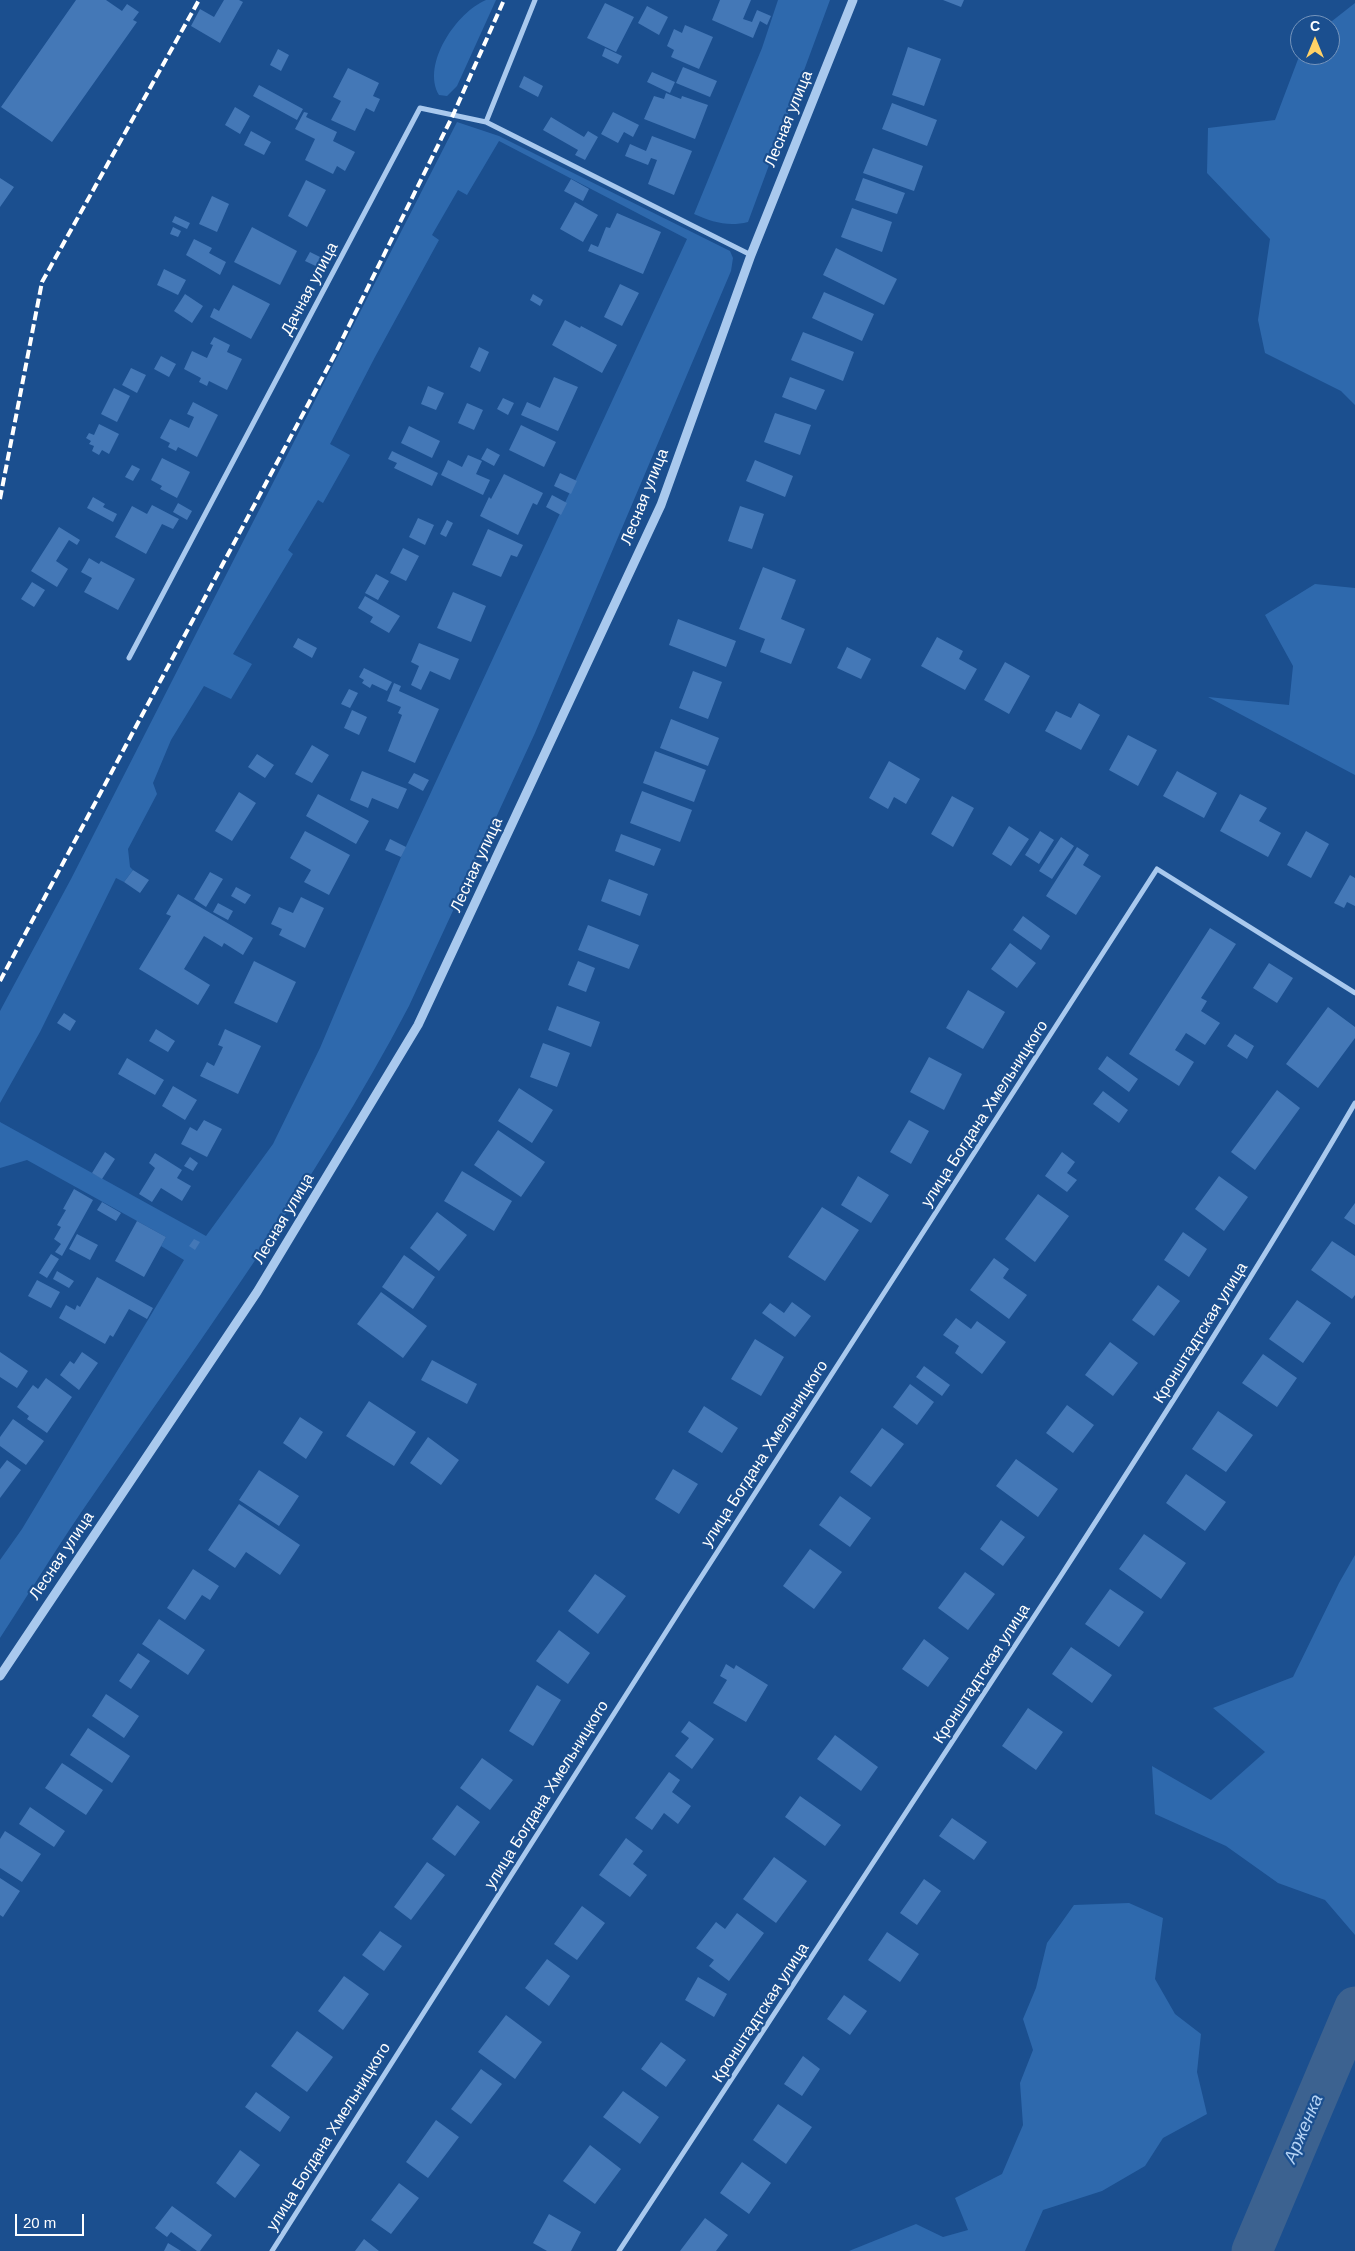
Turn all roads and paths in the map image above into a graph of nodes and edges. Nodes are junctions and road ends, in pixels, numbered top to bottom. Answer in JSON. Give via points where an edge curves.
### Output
{"nodes":[{"id":1,"x":535,"y":0,"type":"edge"},
{"id":2,"x":853,"y":0,"type":"edge"},
{"id":3,"x":486,"y":122,"type":"junction"},
{"id":4,"x":751,"y":254,"type":"junction"},
{"id":5,"x":129,"y":658,"type":"dead end"},
{"id":6,"x":1355,"y":993,"type":"edge"},
{"id":7,"x":1355,"y":1103,"type":"edge"},
{"id":8,"x":0,"y":1676,"type":"edge"},
{"id":9,"x":272,"y":2251,"type":"edge"},
{"id":10,"x":619,"y":2251,"type":"edge"}],
"edges":[{"from":1,"to":3,"type":"street"},
{"from":2,"to":4,"type":"street","name":"Лесная улица"},
{"from":3,"to":4,"type":"street"},
{"from":3,"to":5,"type":"street","name":"Дачная улица","via":[[420,108]]},
{"from":4,"to":8,"type":"street","name":"Лесная улица","via":[[661,505],[418,1026],[257,1292]]},
{"from":6,"to":9,"type":"street","name":"улица Богдана Хмельницкого","via":[[1157,869],[676,1615]]},
{"from":7,"to":10,"type":"street","name":"Кронштадтская улица","via":[[1295,1207],[1184,1384],[948,1751]]}]}
